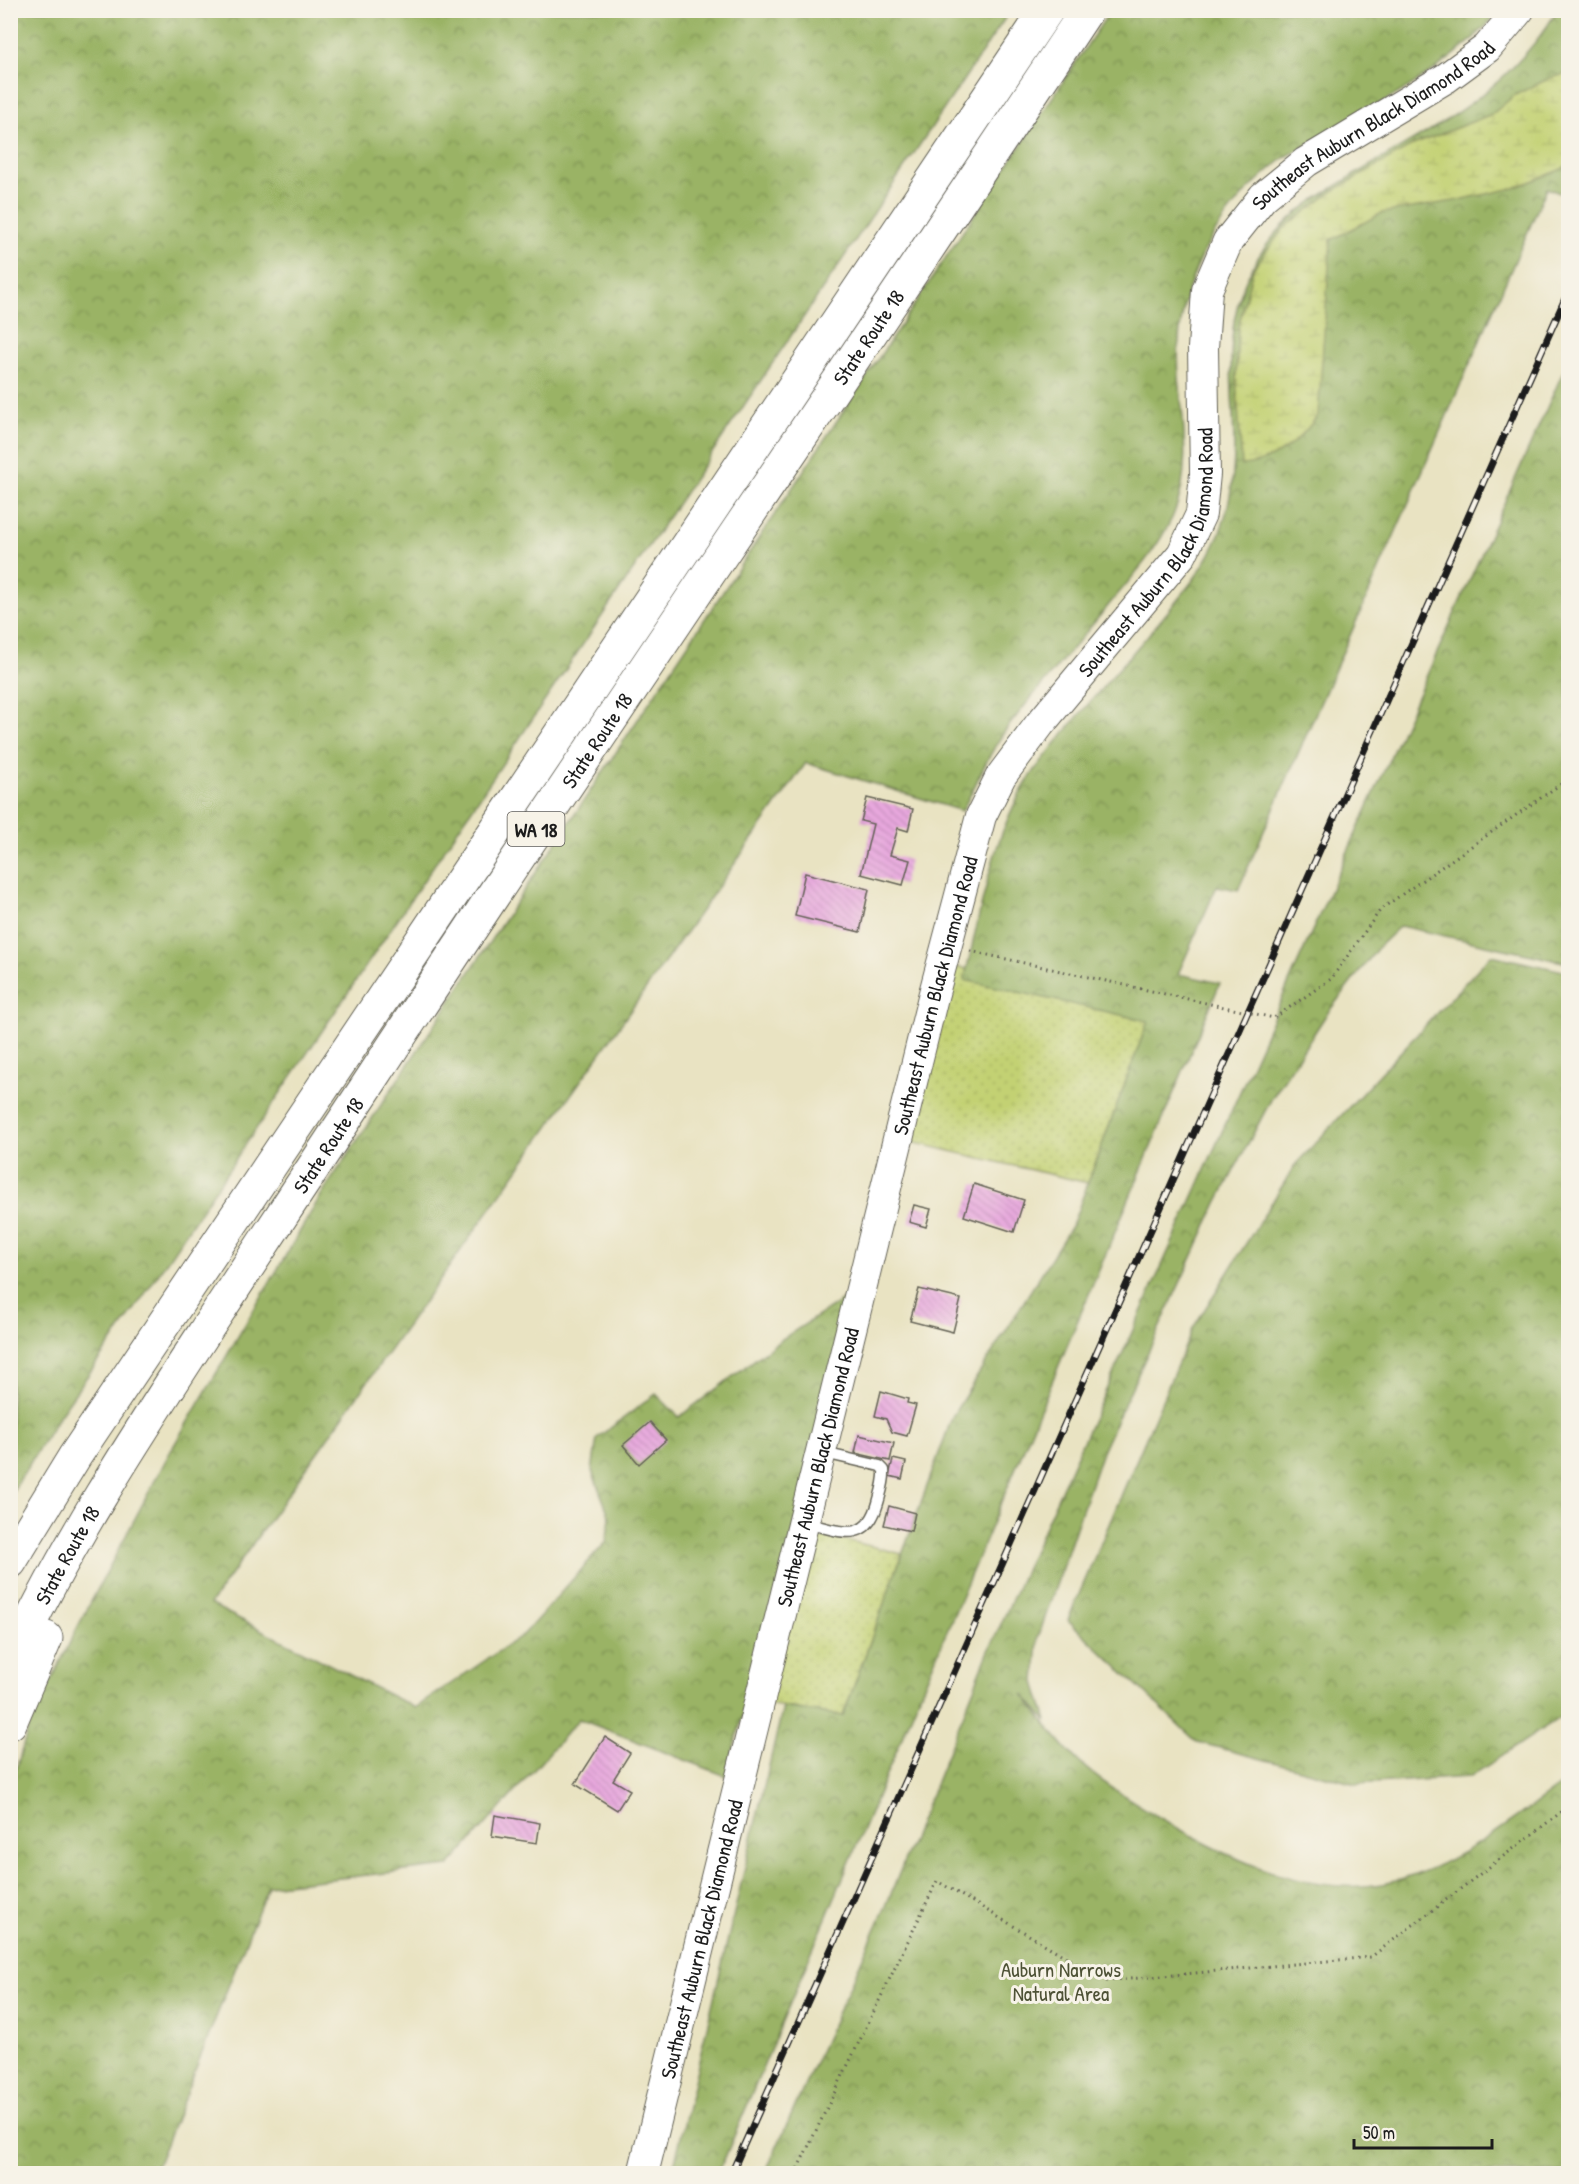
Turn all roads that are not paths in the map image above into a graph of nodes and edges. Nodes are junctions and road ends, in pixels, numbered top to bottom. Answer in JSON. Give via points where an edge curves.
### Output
{"nodes":[{"id":1,"x":1047,"y":10,"type":"edge"},
{"id":2,"x":1087,"y":10,"type":"edge"},
{"id":3,"x":1519,"y":10,"type":"edge"},
{"id":4,"x":161,"y":1399,"type":"junction"},
{"id":5,"x":820,"y":1453,"type":"junction"},
{"id":6,"x":804,"y":1522,"type":"junction"},
{"id":7,"x":10,"y":1562,"type":"edge"},
{"id":8,"x":10,"y":1664,"type":"edge"},
{"id":9,"x":10,"y":1723,"type":"edge"},
{"id":10,"x":643,"y":2174,"type":"edge"}],
"edges":[{"from":1,"to":7,"type":"highway","name":"State Route 18","number":"WA 18","via":[[75,1456]]},
{"from":2,"to":4,"type":"highway","name":"State Route 18","number":"WA 18","via":[[578,765]]},
{"from":3,"to":5,"type":"main road","name":"Southeast Auburn Black Diamond Road","via":[[1486,48],[1446,78],[1306,162],[1263,197],[1228,241],[1207,290],[1201,514],[1182,554],[1040,724],[1001,776],[981,816]]},
{"from":4,"to":8,"type":"highway","name":"State Route 18","number":"WA 18","via":[[80,1527]]},
{"from":4,"to":9,"type":"highway","via":[[104,1528],[44,1642]]},
{"from":5,"to":6,"type":"main road","name":"Southeast Auburn Black Diamond Road"},
{"from":5,"to":6,"type":"lane","via":[[880,1466],[885,1476],[874,1516],[863,1530],[850,1533]]},
{"from":6,"to":10,"type":"main road","name":"Southeast Auburn Black Diamond Road"}]}
